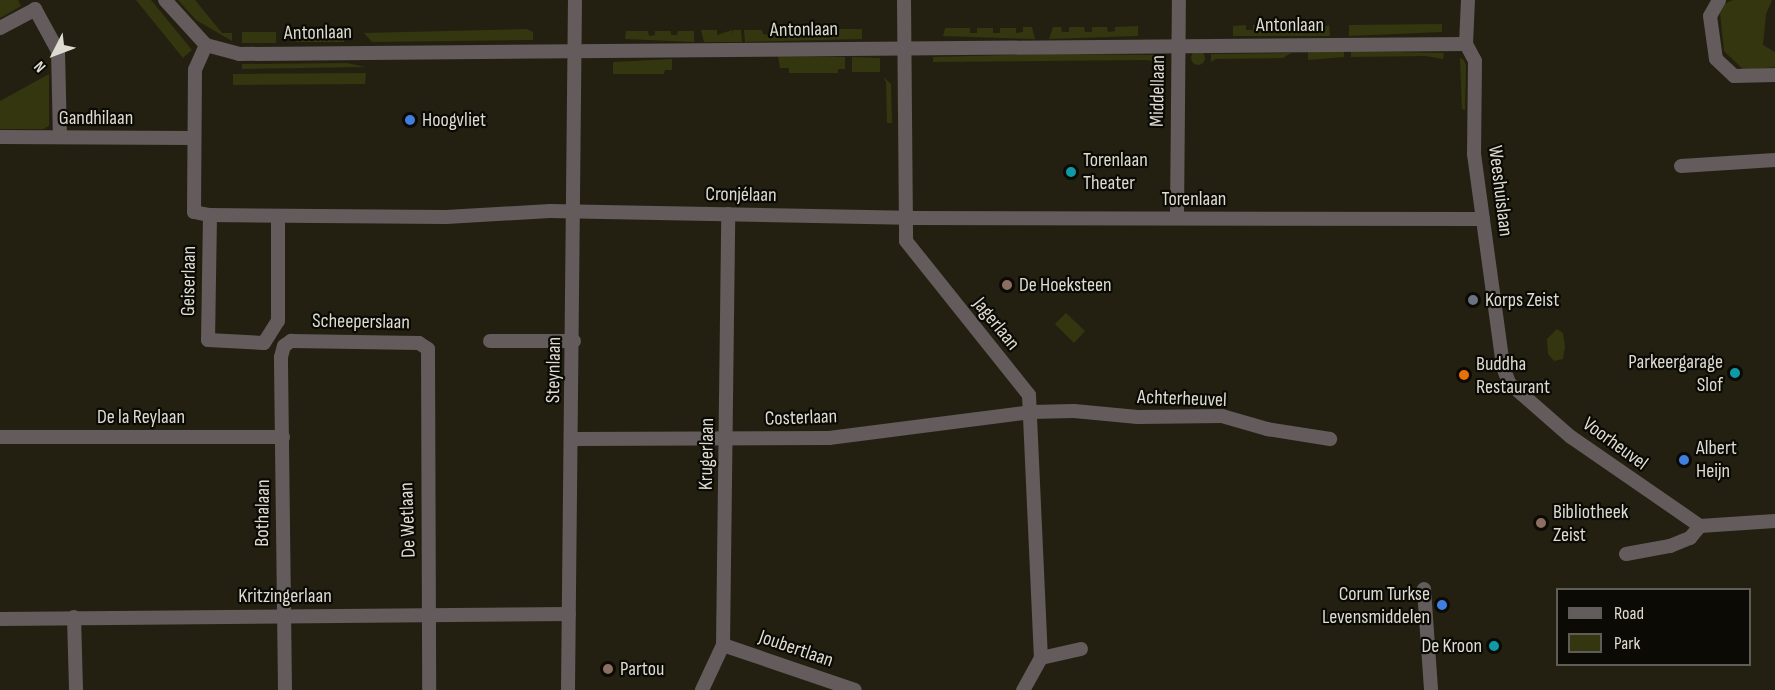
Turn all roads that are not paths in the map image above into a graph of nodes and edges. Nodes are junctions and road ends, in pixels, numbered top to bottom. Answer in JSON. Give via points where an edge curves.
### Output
{"nodes":[{"id":1,"x":165,"y":0,"type":"edge"},
{"id":2,"x":575,"y":0,"type":"edge"},
{"id":3,"x":904,"y":0,"type":"edge"},
{"id":4,"x":1179,"y":0,"type":"edge"},
{"id":5,"x":1468,"y":0,"type":"edge"},
{"id":6,"x":1719,"y":0,"type":"edge"},
{"id":7,"x":0,"y":28,"type":"edge"},
{"id":8,"x":1466,"y":44,"type":"junction"},
{"id":9,"x":206,"y":45,"type":"junction"},
{"id":10,"x":1178,"y":45,"type":"junction"},
{"id":11,"x":904,"y":47,"type":"junction"},
{"id":12,"x":575,"y":51,"type":"junction"},
{"id":13,"x":1775,"y":75,"type":"edge"},
{"id":14,"x":0,"y":137,"type":"edge"},
{"id":15,"x":60,"y":137,"type":"junction"},
{"id":16,"x":192,"y":138,"type":"junction"},
{"id":17,"x":1775,"y":160,"type":"edge"},
{"id":18,"x":1682,"y":166,"type":"dead end"},
{"id":19,"x":575,"y":213,"type":"junction"},
{"id":20,"x":728,"y":214,"type":"junction"},
{"id":21,"x":210,"y":215,"type":"junction"},
{"id":22,"x":278,"y":216,"type":"junction"},
{"id":23,"x":906,"y":218,"type":"junction"},
{"id":24,"x":1177,"y":218,"type":"junction"},
{"id":25,"x":1483,"y":219,"type":"junction"},
{"id":26,"x":291,"y":341,"type":"joint"},
{"id":27,"x":490,"y":341,"type":"dead end"},
{"id":28,"x":574,"y":341,"type":"junction"},
{"id":29,"x":428,"y":348,"type":"joint"},
{"id":30,"x":1513,"y":387,"type":"joint"},
{"id":31,"x":1031,"y":412,"type":"junction"},
{"id":32,"x":0,"y":436,"type":"edge"},
{"id":33,"x":283,"y":437,"type":"junction"},
{"id":34,"x":572,"y":439,"type":"junction"},
{"id":35,"x":1330,"y":439,"type":"dead end"},
{"id":36,"x":726,"y":440,"type":"junction"},
{"id":37,"x":1775,"y":521,"type":"edge"},
{"id":38,"x":1701,"y":526,"type":"junction"},
{"id":39,"x":1626,"y":554,"type":"dead end"},
{"id":40,"x":1424,"y":589,"type":"dead end"},
{"id":41,"x":285,"y":614,"type":"junction"},
{"id":42,"x":569,"y":614,"type":"junction"},
{"id":43,"x":429,"y":616,"type":"junction"},
{"id":44,"x":74,"y":617,"type":"junction"},
{"id":45,"x":0,"y":619,"type":"edge"},
{"id":46,"x":723,"y":645,"type":"junction"},
{"id":47,"x":1081,"y":649,"type":"dead end"},
{"id":48,"x":1041,"y":658,"type":"junction"},
{"id":49,"x":1027,"y":684,"type":"edge"},
{"id":50,"x":76,"y":690,"type":"edge"},
{"id":51,"x":285,"y":690,"type":"edge"},
{"id":52,"x":429,"y":690,"type":"edge"},
{"id":53,"x":568,"y":690,"type":"edge"},
{"id":54,"x":702,"y":690,"type":"edge"},
{"id":55,"x":855,"y":690,"type":"edge"},
{"id":56,"x":1431,"y":690,"type":"edge"}],
"edges":[{"from":1,"to":9,"type":"street"},
{"from":2,"to":12,"type":"street","name":"Steynlaan"},
{"from":3,"to":11,"type":"street","name":"Jagerlaan"},
{"from":4,"to":10,"type":"street","name":"Middellaan"},
{"from":5,"to":8,"type":"street","name":"Weeshuislaan"},
{"from":6,"to":13,"type":"street","via":[[1711,8],[1710,16],[1716,59],[1734,76]]},
{"from":7,"to":15,"type":"street","via":[[34,9],[54,43],[58,51]]},
{"from":8,"to":10,"type":"street","name":"Antonlaan"},
{"from":8,"to":25,"type":"street","name":"Weeshuislaan","via":[[1475,62],[1474,154]]},
{"from":9,"to":12,"type":"street","name":"Antonlaan","via":[[238,54]]},
{"from":9,"to":16,"type":"street","via":[[195,70]]},
{"from":10,"to":11,"type":"street","name":"Antonlaan"},
{"from":10,"to":24,"type":"street","name":"Middellaan"},
{"from":11,"to":12,"type":"street","name":"Antonlaan"},
{"from":11,"to":23,"type":"street","name":"Jagerlaan"},
{"from":12,"to":19,"type":"street","name":"Steynlaan"},
{"from":14,"to":15,"type":"street","name":"Gandhilaan"},
{"from":15,"to":16,"type":"street","name":"Gandhilaan"},
{"from":16,"to":21,"type":"street","via":[[194,212]]},
{"from":17,"to":18,"type":"street"},
{"from":19,"to":20,"type":"street","name":"Cronjélaan"},
{"from":19,"to":22,"type":"street"},
{"from":19,"to":28,"type":"street","name":"Steynlaan"},
{"from":20,"to":23,"type":"street","name":"Cronjélaan"},
{"from":20,"to":36,"type":"street","name":"Krugerlaan"},
{"from":21,"to":22,"type":"street"},
{"from":21,"to":22,"type":"street","name":"Geiserlaan","via":[[207,340],[264,343],[278,321]]},
{"from":23,"to":24,"type":"street","name":"Torenlaan"},
{"from":23,"to":31,"type":"street","name":"Jagerlaan","via":[[906,241],[918,260],[1029,395]]},
{"from":24,"to":25,"type":"street","name":"Torenlaan"},
{"from":25,"to":30,"type":"street","name":"Weeshuislaan","via":[[1503,366]]},
{"from":26,"to":29,"type":"street","name":"Scheeperslaan","via":[[419,343]]},
{"from":26,"to":33,"type":"street","name":"Bothalaan","via":[[284,346],[281,357]]},
{"from":27,"to":28,"type":"street"},
{"from":28,"to":34,"type":"street","name":"Steynlaan"},
{"from":29,"to":43,"type":"street","name":"De Wetlaan"},
{"from":30,"to":38,"type":"street","name":"Voorheuvel","via":[[1571,437]]},
{"from":31,"to":35,"type":"street","name":"Achterheuvel","via":[[1222,416],[1266,429]]},
{"from":31,"to":36,"type":"street","name":"Costerlaan","via":[[829,438]]},
{"from":31,"to":48,"type":"street","name":"Jagerlaan"},
{"from":32,"to":33,"type":"street","name":"De la Reylaan"},
{"from":33,"to":41,"type":"street","name":"Bothalaan"},
{"from":34,"to":36,"type":"street","name":"Costerlaan"},
{"from":34,"to":42,"type":"street","name":"Steynlaan"},
{"from":36,"to":46,"type":"street","name":"Krugerlaan"},
{"from":37,"to":38,"type":"street"},
{"from":38,"to":39,"type":"street","via":[[1690,538],[1670,546]]},
{"from":40,"to":56,"type":"street"},
{"from":41,"to":43,"type":"street","name":"Kritzingerlaan"},
{"from":41,"to":44,"type":"street","name":"Kritzingerlaan"},
{"from":41,"to":51,"type":"street","name":"Bothalaan"},
{"from":42,"to":43,"type":"street","name":"Kritzingerlaan"},
{"from":42,"to":53,"type":"street","name":"Steynlaan"},
{"from":43,"to":52,"type":"street","name":"De Wetlaan"},
{"from":44,"to":45,"type":"street","name":"Kritzingerlaan"},
{"from":44,"to":50,"type":"street"},
{"from":46,"to":54,"type":"street","name":"Krugerlaan"},
{"from":46,"to":55,"type":"street","name":"Joubertlaan"},
{"from":47,"to":48,"type":"street"},
{"from":48,"to":49,"type":"street","name":"Jagerlaan"}]}
